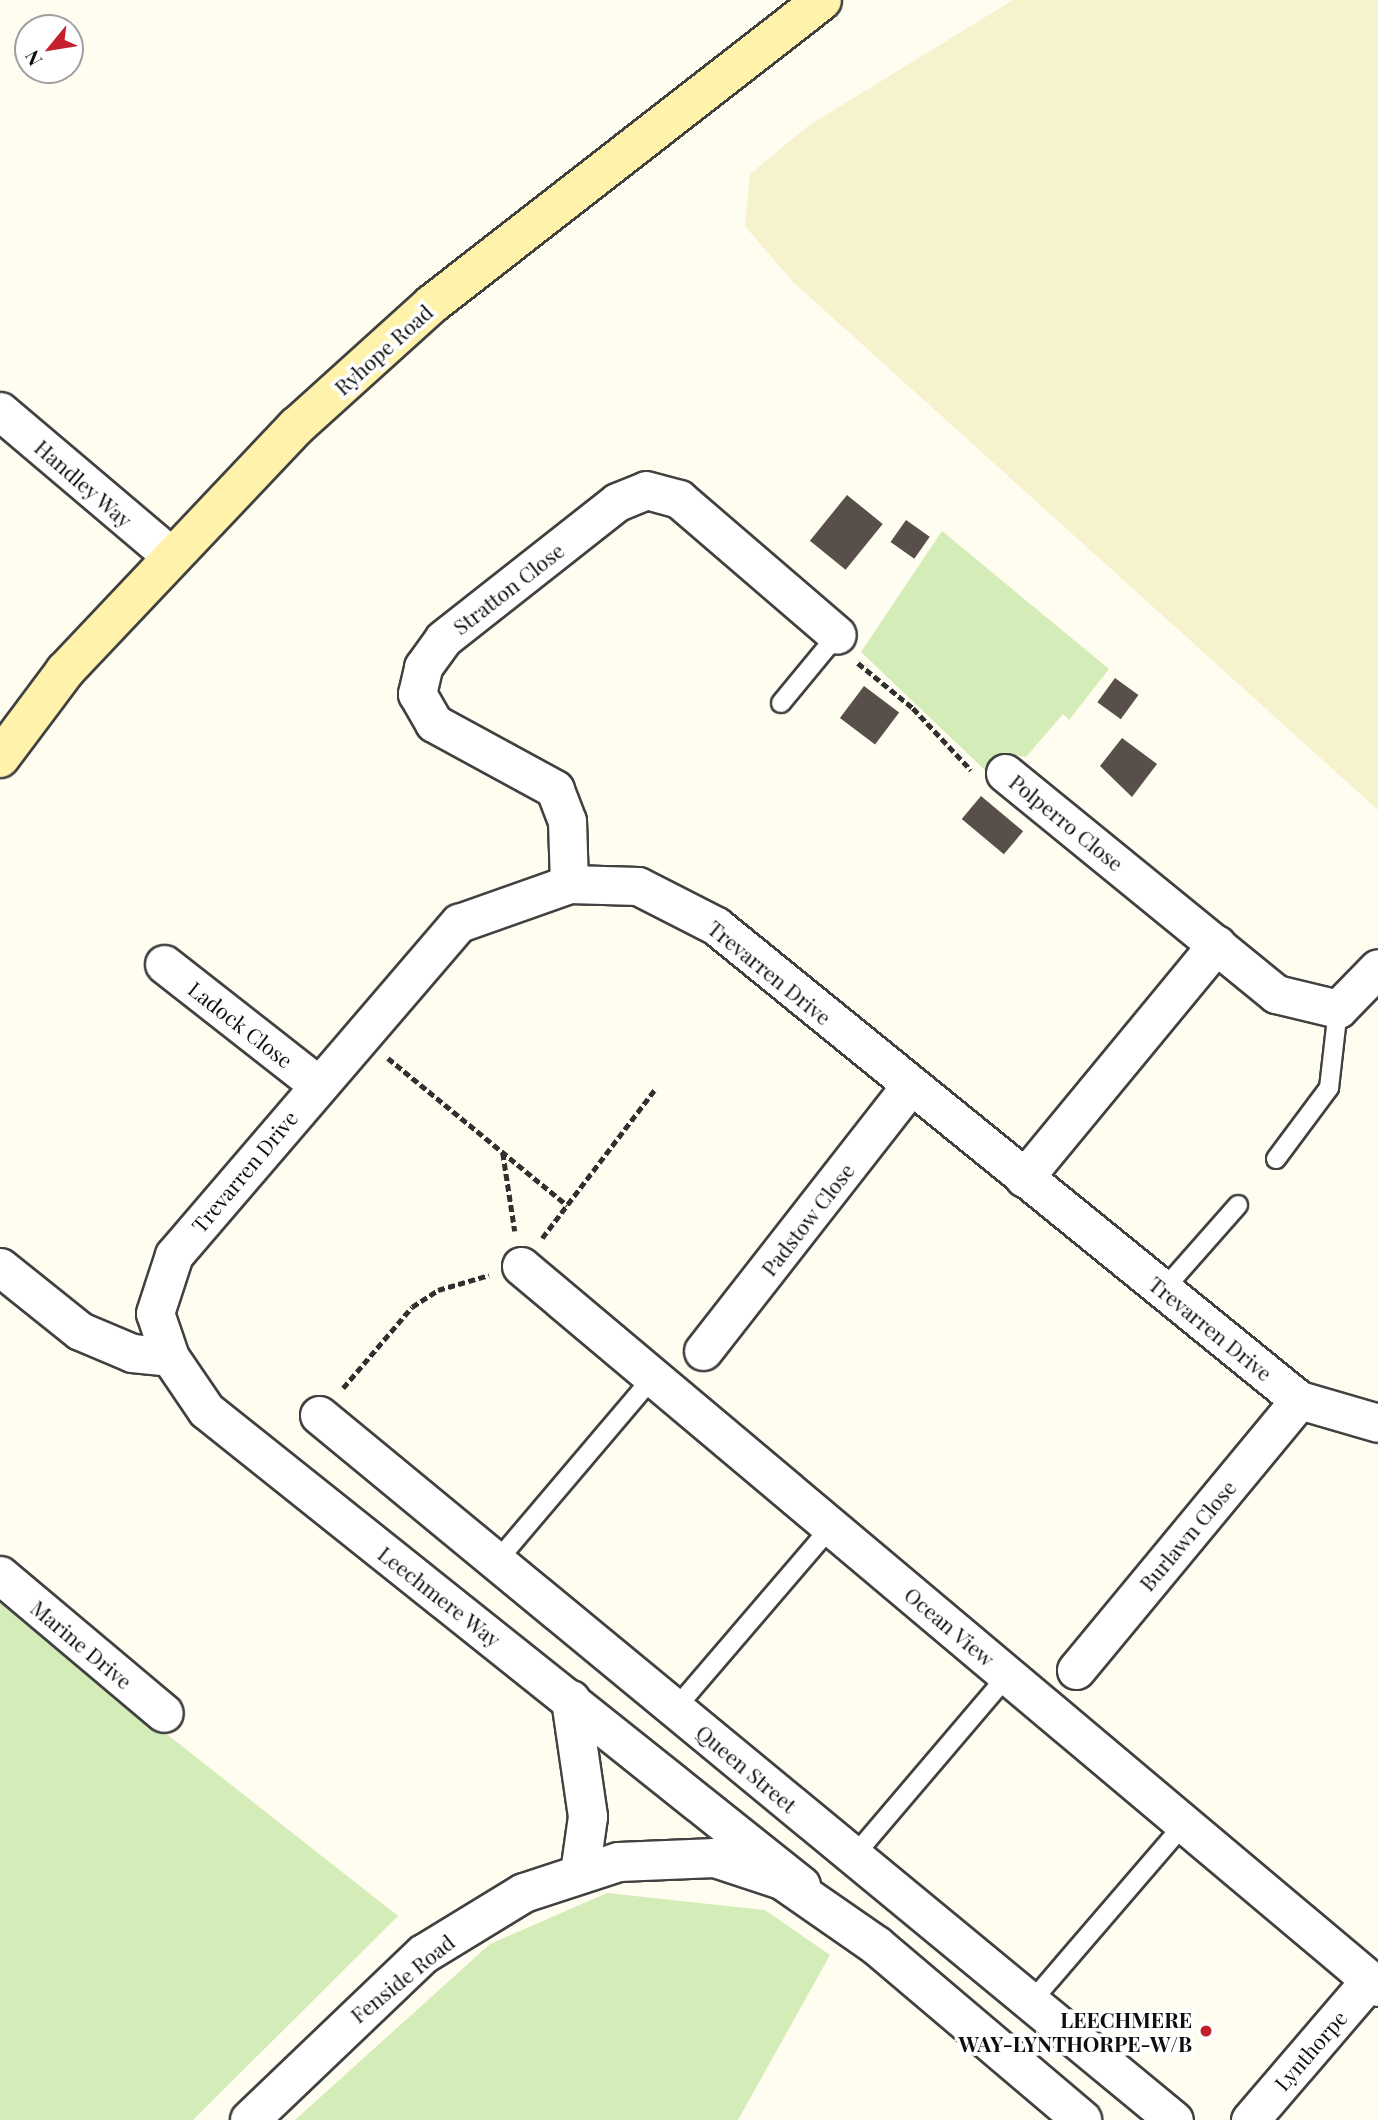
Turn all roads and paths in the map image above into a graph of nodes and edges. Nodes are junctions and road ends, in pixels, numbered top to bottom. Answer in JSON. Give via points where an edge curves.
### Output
{"nodes":[{"id":1,"x":822,"y":0,"type":"edge"},
{"id":2,"x":0,"y":411,"type":"edge"},
{"id":3,"x":170,"y":555,"type":"junction"},
{"id":4,"x":837,"y":635,"type":"junction"},
{"id":5,"x":781,"y":703,"type":"dead end"},
{"id":6,"x":0,"y":758,"type":"edge"},
{"id":7,"x":1005,"y":772,"type":"joint"},
{"id":8,"x":569,"y":884,"type":"junction"},
{"id":9,"x":1217,"y":944,"type":"junction"},
{"id":10,"x":164,"y":964,"type":"dead end"},
{"id":11,"x":1378,"y":968,"type":"edge"},
{"id":12,"x":1338,"y":1009,"type":"junction"},
{"id":13,"x":360,"y":1035,"type":"junction"},
{"id":14,"x":317,"y":1084,"type":"junction"},
{"id":15,"x":910,"y":1086,"type":"junction"},
{"id":16,"x":656,"y":1088,"type":"dead end"},
{"id":17,"x":502,"y":1152,"type":"junction"},
{"id":18,"x":1276,"y":1159,"type":"dead end"},
{"id":19,"x":1024,"y":1178,"type":"junction"},
{"id":20,"x":567,"y":1205,"type":"junction"},
{"id":21,"x":1238,"y":1205,"type":"dead end"},
{"id":22,"x":521,"y":1266,"type":"junction"},
{"id":23,"x":0,"y":1267,"type":"edge"},
{"id":24,"x":1164,"y":1289,"type":"junction"},
{"id":25,"x":703,"y":1351,"type":"dead end"},
{"id":26,"x":170,"y":1357,"type":"junction"},
{"id":27,"x":654,"y":1376,"type":"junction"},
{"id":28,"x":1298,"y":1400,"type":"junction"},
{"id":29,"x":319,"y":1416,"type":"joint"},
{"id":30,"x":1378,"y":1423,"type":"edge"},
{"id":31,"x":831,"y":1527,"type":"junction"},
{"id":32,"x":497,"y":1561,"type":"junction"},
{"id":33,"x":0,"y":1575,"type":"edge"},
{"id":34,"x":1076,"y":1670,"type":"dead end"},
{"id":35,"x":1008,"y":1675,"type":"junction"},
{"id":36,"x":571,"y":1700,"type":"junction"},
{"id":37,"x":675,"y":1709,"type":"junction"},
{"id":38,"x":164,"y":1713,"type":"dead end"},
{"id":39,"x":1184,"y":1824,"type":"junction"},
{"id":40,"x":853,"y":1857,"type":"junction"},
{"id":41,"x":579,"y":1873,"type":"junction"},
{"id":42,"x":877,"y":1946,"type":"junction"},
{"id":43,"x":1374,"y":1984,"type":"edge"},
{"id":44,"x":1031,"y":2002,"type":"junction"},
{"id":45,"x":250,"y":2120,"type":"edge"},
{"id":46,"x":1082,"y":2120,"type":"edge"},
{"id":47,"x":1174,"y":2120,"type":"edge"},
{"id":48,"x":1250,"y":2120,"type":"edge"}],
"edges":[{"from":1,"to":3,"type":"main road","name":"Ryhope Road","via":[[432,304]]},
{"from":2,"to":3,"type":"street","name":"Handley Way"},
{"from":3,"to":6,"type":"main road","name":"Ryhope Road","via":[[65,671]]},
{"from":4,"to":5,"type":"lane"},
{"from":4,"to":7,"type":"path","name":"Polperro Close","via":[[847,654],[913,708],[943,746],[991,787]]},
{"from":4,"to":8,"type":"street","name":"Stratton Close","via":[[679,499],[646,490],[617,502],[443,639],[423,667],[418,694],[434,723],[555,789],[567,821]]},
{"from":7,"to":9,"type":"street","name":"Polperro Close"},
{"from":8,"to":13,"type":"street","name":"Trevarren Drive","via":[[459,923]]},
{"from":8,"to":15,"type":"street","name":"Trevarren Drive","via":[[638,886],[716,926]]},
{"from":9,"to":12,"type":"street","name":"Polperro Close","via":[[1276,994]]},
{"from":9,"to":19,"type":"street"},
{"from":10,"to":14,"type":"street","name":"Ladock Close"},
{"from":11,"to":12,"type":"street"},
{"from":12,"to":18,"type":"lane","via":[[1329,1088]]},
{"from":13,"to":14,"type":"street","name":"Trevarren Drive"},
{"from":13,"to":17,"type":"path"},
{"from":14,"to":26,"type":"street","name":"Trevarren Drive","via":[[174,1255],[155,1313]]},
{"from":15,"to":19,"type":"street","name":"Trevarren Drive"},
{"from":15,"to":25,"type":"street","name":"Padstow Close"},
{"from":16,"to":20,"type":"path"},
{"from":17,"to":20,"type":"path"},
{"from":17,"to":22,"type":"path"},
{"from":19,"to":24,"type":"street","name":"Trevarren Drive"},
{"from":20,"to":22,"type":"path"},
{"from":21,"to":24,"type":"lane"},
{"from":22,"to":27,"type":"street","name":"Ocean View"},
{"from":22,"to":29,"type":"path","via":[[438,1290],[412,1307]]},
{"from":23,"to":26,"type":"street","via":[[80,1331],[132,1353]]},
{"from":24,"to":28,"type":"street","name":"Trevarren Drive"},
{"from":26,"to":36,"type":"street","name":"Leechmere Way","via":[[206,1410]]},
{"from":27,"to":31,"type":"street","name":"Ocean View"},
{"from":27,"to":32,"type":"lane"},
{"from":28,"to":30,"type":"street","name":"Trevarren Drive"},
{"from":28,"to":34,"type":"street","name":"Burlawn Close"},
{"from":29,"to":32,"type":"street","name":"Queen Street"},
{"from":31,"to":35,"type":"street","name":"Ocean View"},
{"from":31,"to":37,"type":"lane"},
{"from":32,"to":37,"type":"street","name":"Queen Street"},
{"from":33,"to":38,"type":"street","name":"Marine Drive"},
{"from":35,"to":39,"type":"street","name":"Ocean View"},
{"from":35,"to":40,"type":"lane"},
{"from":36,"to":41,"type":"street","via":[[588,1817]]},
{"from":36,"to":42,"type":"street","name":"Leechmere Way"},
{"from":37,"to":40,"type":"street","name":"Queen Street"},
{"from":39,"to":43,"type":"street","name":"Ocean View"},
{"from":39,"to":44,"type":"lane"},
{"from":40,"to":44,"type":"street","name":"Queen Street"},
{"from":41,"to":42,"type":"street","name":"Fenside Road","via":[[619,1862],[715,1858],[782,1880]]},
{"from":41,"to":45,"type":"street","name":"Fenside Road","via":[[524,1893],[424,1954]]},
{"from":42,"to":46,"type":"street","name":"Fenside Road"},
{"from":43,"to":48,"type":"street","name":"Lynthorpe"},
{"from":44,"to":47,"type":"street","name":"Queen Street"}]}
